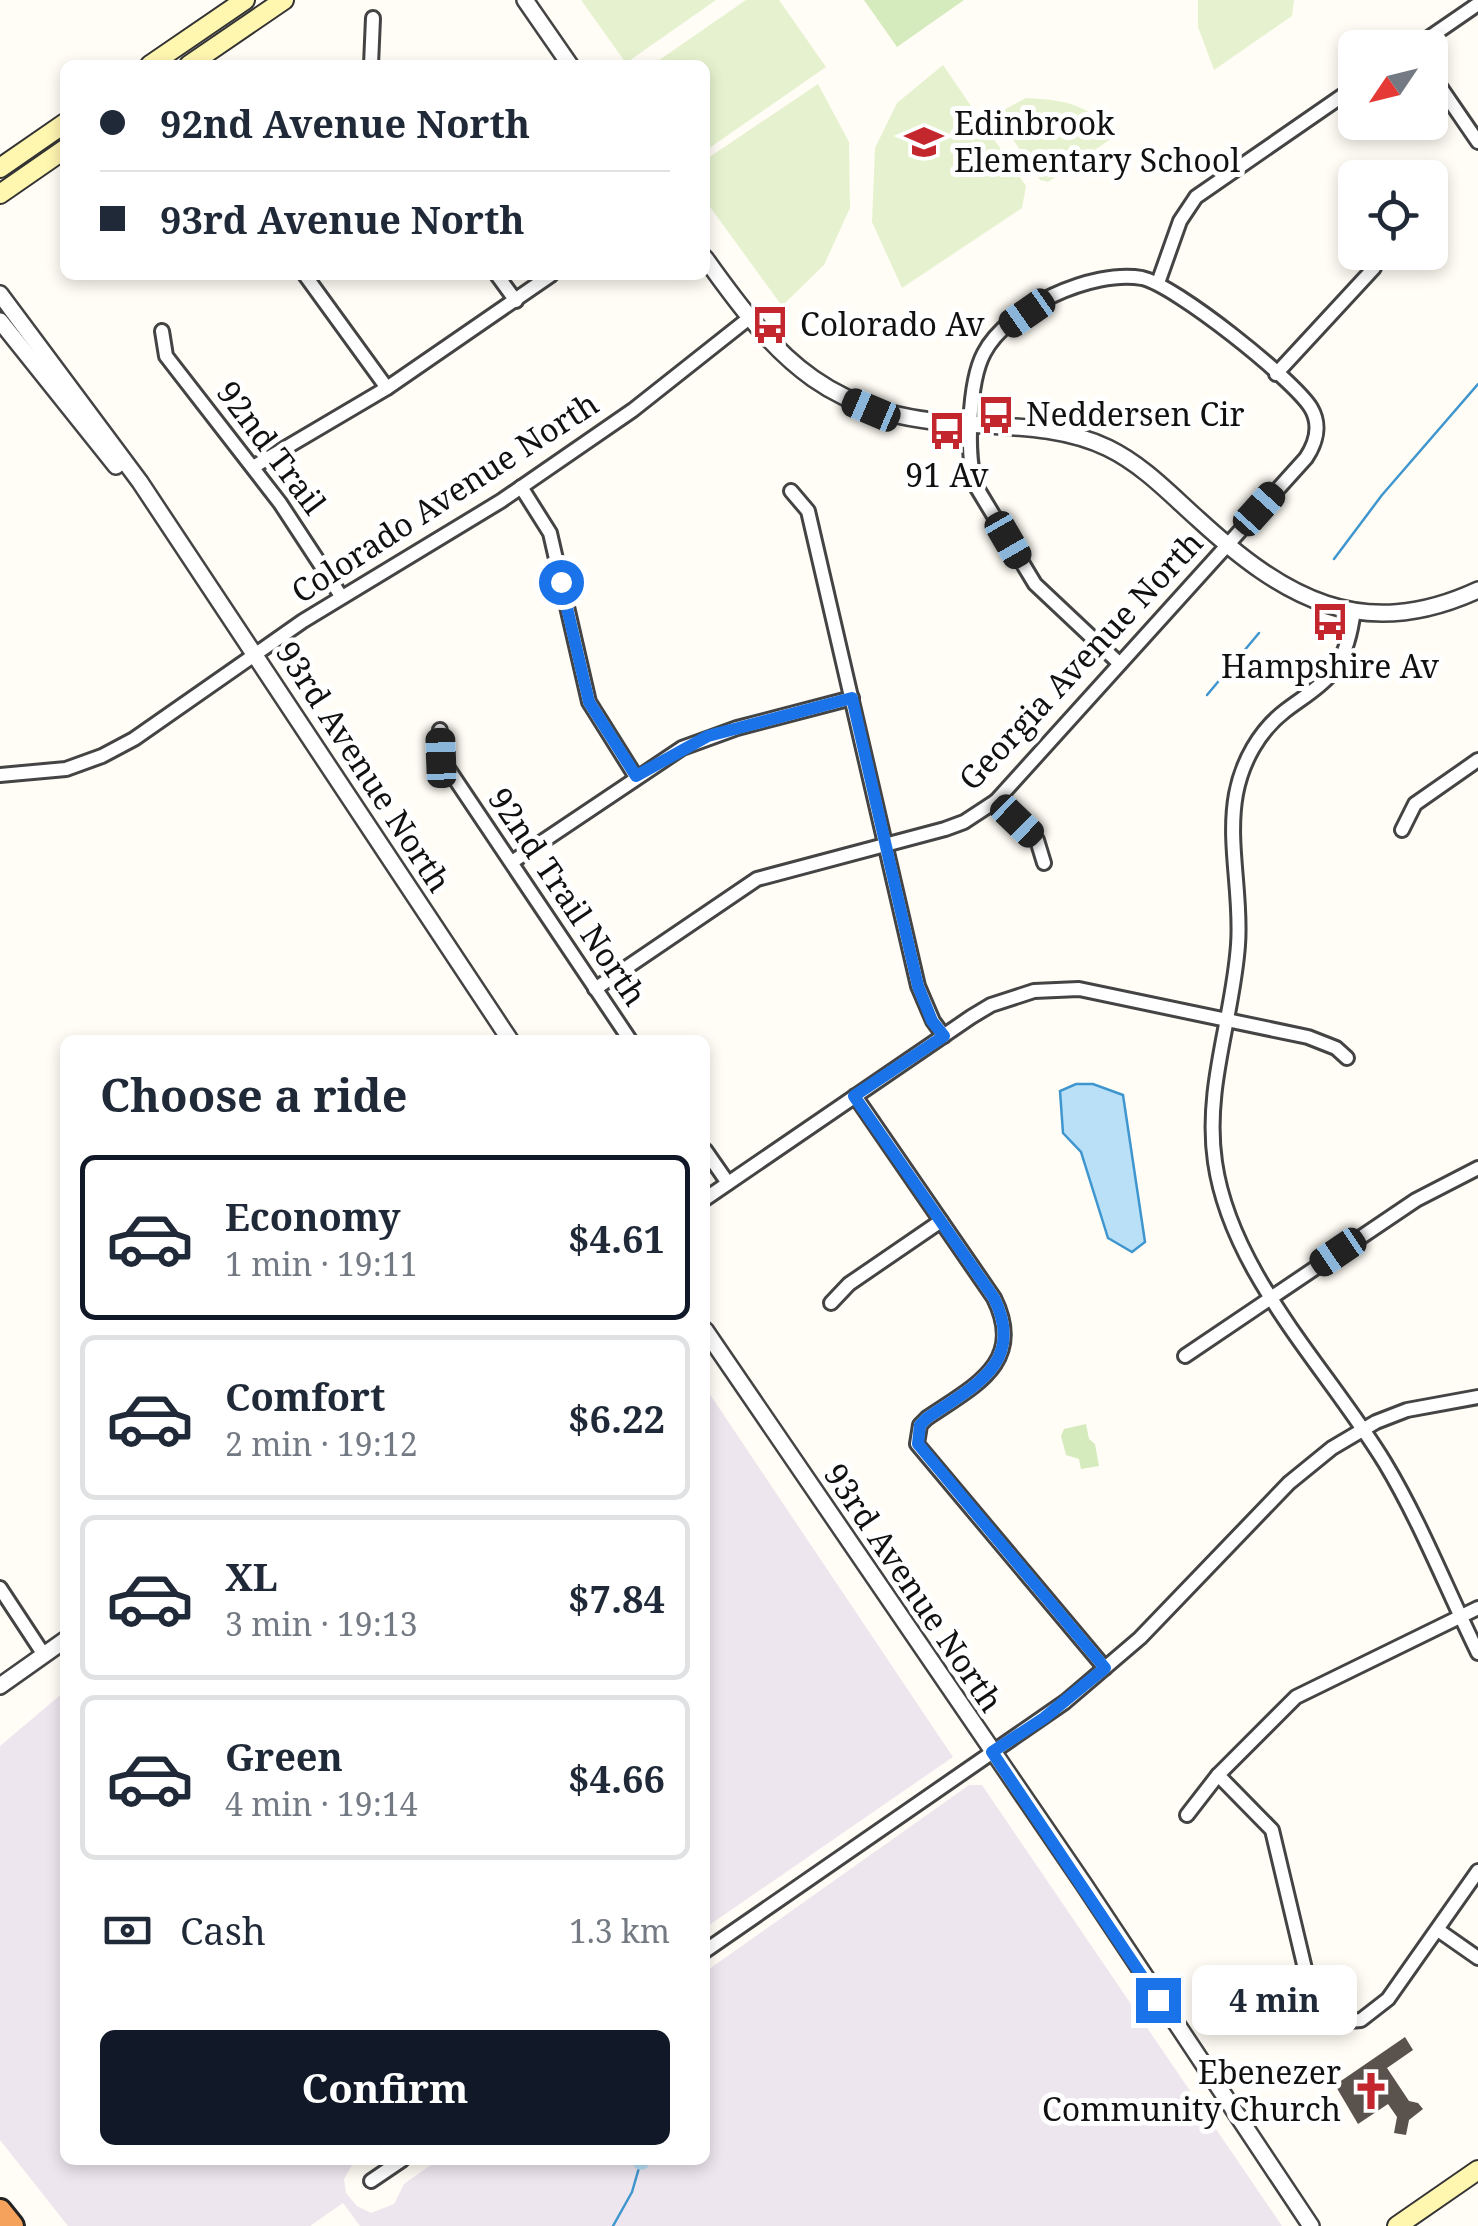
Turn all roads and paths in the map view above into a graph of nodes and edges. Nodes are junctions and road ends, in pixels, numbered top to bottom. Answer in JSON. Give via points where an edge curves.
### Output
{"nodes":[{"id":1,"x":245,"y":0,"type":"edge"},
{"id":2,"x":284,"y":0,"type":"edge"},
{"id":3,"x":525,"y":0,"type":"edge"},
{"id":4,"x":1478,"y":4,"type":"edge"},
{"id":5,"x":373,"y":18,"type":"dead end"},
{"id":6,"x":1440,"y":30,"type":"edge"},
{"id":7,"x":157,"y":60,"type":"edge"},
{"id":8,"x":196,"y":60,"type":"edge"},
{"id":9,"x":371,"y":60,"type":"edge"},
{"id":10,"x":567,"y":60,"type":"edge"},
{"id":11,"x":1448,"y":98,"type":"edge"},
{"id":12,"x":1338,"y":99,"type":"edge"},
{"id":13,"x":60,"y":127,"type":"edge"},
{"id":14,"x":1478,"y":142,"type":"edge"},
{"id":15,"x":60,"y":153,"type":"edge"},
{"id":16,"x":0,"y":168,"type":"edge"},
{"id":17,"x":0,"y":194,"type":"edge"},
{"id":18,"x":710,"y":265,"type":"edge"},
{"id":19,"x":1372,"y":270,"type":"edge"},
{"id":20,"x":309,"y":280,"type":"edge"},
{"id":21,"x":501,"y":280,"type":"edge"},
{"id":22,"x":543,"y":280,"type":"edge"},
{"id":23,"x":1158,"y":283,"type":"junction"},
{"id":24,"x":0,"y":294,"type":"edge"},
{"id":25,"x":516,"y":301,"type":"junction"},
{"id":26,"x":748,"y":319,"type":"junction"},
{"id":27,"x":0,"y":321,"type":"edge"},
{"id":28,"x":162,"y":331,"type":"dead end"},
{"id":29,"x":1276,"y":374,"type":"junction"},
{"id":30,"x":387,"y":388,"type":"junction"},
{"id":31,"x":972,"y":424,"type":"junction"},
{"id":32,"x":254,"y":466,"type":"junction"},
{"id":33,"x":521,"y":487,"type":"junction"},
{"id":34,"x":791,"y":491,"type":"dead end"},
{"id":35,"x":168,"y":526,"type":"junction"},
{"id":36,"x":1226,"y":545,"type":"junction"},
{"id":37,"x":1478,"y":590,"type":"edge"},
{"id":38,"x":342,"y":596,"type":"junction"},
{"id":39,"x":1354,"y":610,"type":"junction"},
{"id":40,"x":256,"y":654,"type":"junction"},
{"id":41,"x":1120,"y":664,"type":"junction"},
{"id":42,"x":852,"y":698,"type":"junction"},
{"id":43,"x":440,"y":730,"type":"dead end"},
{"id":44,"x":1478,"y":760,"type":"edge"},
{"id":45,"x":0,"y":775,"type":"edge"},
{"id":46,"x":636,"y":776,"type":"junction"},
{"id":47,"x":996,"y":801,"type":"junction"},
{"id":48,"x":1402,"y":830,"type":"dead end"},
{"id":49,"x":886,"y":844,"type":"junction"},
{"id":50,"x":512,"y":862,"type":"junction"},
{"id":51,"x":1044,"y":862,"type":"dead end"},
{"id":52,"x":595,"y":989,"type":"junction"},
{"id":53,"x":1226,"y":1021,"type":"junction"},
{"id":54,"x":507,"y":1035,"type":"edge"},
{"id":55,"x":627,"y":1035,"type":"edge"},
{"id":56,"x":944,"y":1036,"type":"junction"},
{"id":57,"x":1347,"y":1058,"type":"dead end"},
{"id":58,"x":854,"y":1096,"type":"junction"},
{"id":59,"x":710,"y":1157,"type":"edge"},
{"id":60,"x":1478,"y":1168,"type":"edge"},
{"id":61,"x":728,"y":1183,"type":"junction"},
{"id":62,"x":710,"y":1195,"type":"edge"},
{"id":63,"x":941,"y":1220,"type":"junction"},
{"id":64,"x":1272,"y":1296,"type":"junction"},
{"id":65,"x":830,"y":1302,"type":"dead end"},
{"id":66,"x":710,"y":1337,"type":"edge"},
{"id":67,"x":1185,"y":1356,"type":"dead end"},
{"id":68,"x":1478,"y":1397,"type":"edge"},
{"id":69,"x":1363,"y":1429,"type":"junction"},
{"id":70,"x":0,"y":1588,"type":"edge"},
{"id":71,"x":1478,"y":1608,"type":"edge"},
{"id":72,"x":1461,"y":1617,"type":"junction"},
{"id":73,"x":60,"y":1644,"type":"edge"},
{"id":74,"x":1478,"y":1653,"type":"edge"},
{"id":75,"x":44,"y":1655,"type":"junction"},
{"id":76,"x":1105,"y":1668,"type":"junction"},
{"id":77,"x":0,"y":1686,"type":"edge"},
{"id":78,"x":992,"y":1752,"type":"junction"},
{"id":79,"x":1218,"y":1776,"type":"junction"},
{"id":80,"x":1187,"y":1815,"type":"dead end"},
{"id":81,"x":1478,"y":1870,"type":"edge"},
{"id":82,"x":1438,"y":1930,"type":"junction"},
{"id":83,"x":710,"y":1948,"type":"edge"},
{"id":84,"x":1478,"y":1958,"type":"edge"},
{"id":85,"x":395,"y":2165,"type":"edge"},
{"id":86,"x":1478,"y":2170,"type":"edge"},
{"id":87,"x":372,"y":2181,"type":"dead end"},
{"id":88,"x":0,"y":2211,"type":"edge"},
{"id":89,"x":12,"y":2226,"type":"edge"},
{"id":90,"x":1311,"y":2226,"type":"edge"},
{"id":91,"x":1398,"y":2226,"type":"edge"}],
"edges":[{"from":1,"to":7,"type":"main road"},
{"from":2,"to":8,"type":"main road"},
{"from":3,"to":10,"type":"street"},
{"from":4,"to":6,"type":"street"},
{"from":5,"to":9,"type":"street"},
{"from":11,"to":14,"type":"street"},
{"from":12,"to":23,"type":"street","via":[[1196,197]]},
{"from":13,"to":16,"type":"main road"},
{"from":15,"to":17,"type":"main road"},
{"from":18,"to":26,"type":"street"},
{"from":19,"to":29,"type":"street"},
{"from":20,"to":30,"type":"street"},
{"from":21,"to":25,"type":"street"},
{"from":22,"to":25,"type":"street"},
{"from":23,"to":29,"type":"street","via":[[1198,307]]},
{"from":23,"to":31,"type":"street","via":[[1116,276],[1078,283],[1006,328],[977,367]]},
{"from":24,"to":35,"type":"street","name":"93rd Avenue North"},
{"from":25,"to":30,"type":"street"},
{"from":26,"to":31,"type":"street","via":[[786,359],[846,400],[894,417]]},
{"from":26,"to":33,"type":"street","name":"Colorado Avenue North"},
{"from":27,"to":35,"type":"street","name":"93rd Avenue North"},
{"from":28,"to":32,"type":"street","name":"92nd Trail","via":[[166,356]]},
{"from":29,"to":36,"type":"street","name":"Georgia Avenue North","via":[[1303,398],[1316,421],[1313,447]]},
{"from":30,"to":32,"type":"street"},
{"from":31,"to":36,"type":"street","via":[[1048,430],[1110,449]]},
{"from":31,"to":41,"type":"street","via":[[971,473],[1023,567]]},
{"from":32,"to":38,"type":"street","name":"92nd Trail"},
{"from":33,"to":38,"type":"street","name":"Colorado Avenue North"},
{"from":33,"to":46,"type":"street","via":[[550,534],[589,702]]},
{"from":34,"to":42,"type":"street","via":[[808,510]]},
{"from":35,"to":40,"type":"street","name":"93rd Avenue North"},
{"from":36,"to":39,"type":"street","via":[[1282,587]]},
{"from":36,"to":41,"type":"street","name":"Georgia Avenue North"},
{"from":37,"to":39,"type":"street","via":[[1417,609]]},
{"from":38,"to":40,"type":"street","name":"Colorado Avenue North"},
{"from":39,"to":53,"type":"street","via":[[1331,675],[1265,729],[1236,791],[1240,926]]},
{"from":40,"to":45,"type":"street","name":"Colorado Avenue North","via":[[102,756],[66,769]]},
{"from":40,"to":54,"type":"street","name":"93rd Avenue North"},
{"from":41,"to":47,"type":"street","name":"Georgia Avenue North"},
{"from":42,"to":46,"type":"street","via":[[708,736]]},
{"from":42,"to":49,"type":"street"},
{"from":43,"to":50,"type":"street","name":"92nd Trail North","via":[[441,758]]},
{"from":44,"to":48,"type":"street","via":[[1415,804]]},
{"from":46,"to":50,"type":"street"},
{"from":47,"to":49,"type":"street","name":"Georgia Avenue North","via":[[964,822]]},
{"from":47,"to":51,"type":"street","via":[[1037,840]]},
{"from":49,"to":52,"type":"street","name":"Georgia Avenue North","via":[[740,888]]},
{"from":49,"to":56,"type":"street","via":[[918,986]]},
{"from":50,"to":52,"type":"street","name":"92nd Trail North"},
{"from":52,"to":55,"type":"street","name":"92nd Trail North"},
{"from":53,"to":56,"type":"street","via":[[1056,988],[991,1005]]},
{"from":53,"to":57,"type":"street","via":[[1308,1036]]},
{"from":53,"to":64,"type":"street","via":[[1214,1088],[1215,1162],[1235,1232]]},
{"from":56,"to":58,"type":"street"},
{"from":58,"to":61,"type":"street"},
{"from":58,"to":63,"type":"street"},
{"from":59,"to":61,"type":"street"},
{"from":60,"to":64,"type":"street","via":[[1416,1200]]},
{"from":61,"to":62,"type":"street"},
{"from":63,"to":65,"type":"street"},
{"from":63,"to":76,"type":"street","via":[[994,1298],[1004,1344],[990,1373],[920,1425],[918,1444]]},
{"from":64,"to":67,"type":"street"},
{"from":64,"to":69,"type":"street"},
{"from":66,"to":78,"type":"street","name":"93rd Avenue North"},
{"from":68,"to":69,"type":"street","via":[[1407,1410]]},
{"from":69,"to":72,"type":"street","via":[[1402,1492]]},
{"from":69,"to":76,"type":"street","via":[[1289,1483]]},
{"from":70,"to":75,"type":"street"},
{"from":71,"to":72,"type":"street"},
{"from":72,"to":74,"type":"street"},
{"from":72,"to":79,"type":"street","via":[[1296,1697]]},
{"from":73,"to":75,"type":"street"},
{"from":75,"to":77,"type":"street"},
{"from":76,"to":78,"type":"street"},
{"from":78,"to":83,"type":"street"},
{"from":78,"to":90,"type":"street","name":"93rd Avenue North"},
{"from":79,"to":80,"type":"street"},
{"from":79,"to":82,"type":"street","via":[[1272,1830],[1316,2006],[1338,2022],[1372,2015]]},
{"from":81,"to":82,"type":"street"},
{"from":82,"to":84,"type":"street"},
{"from":85,"to":87,"type":"street"},
{"from":86,"to":91,"type":"main road"},
{"from":88,"to":89,"type":"highway"}]}
